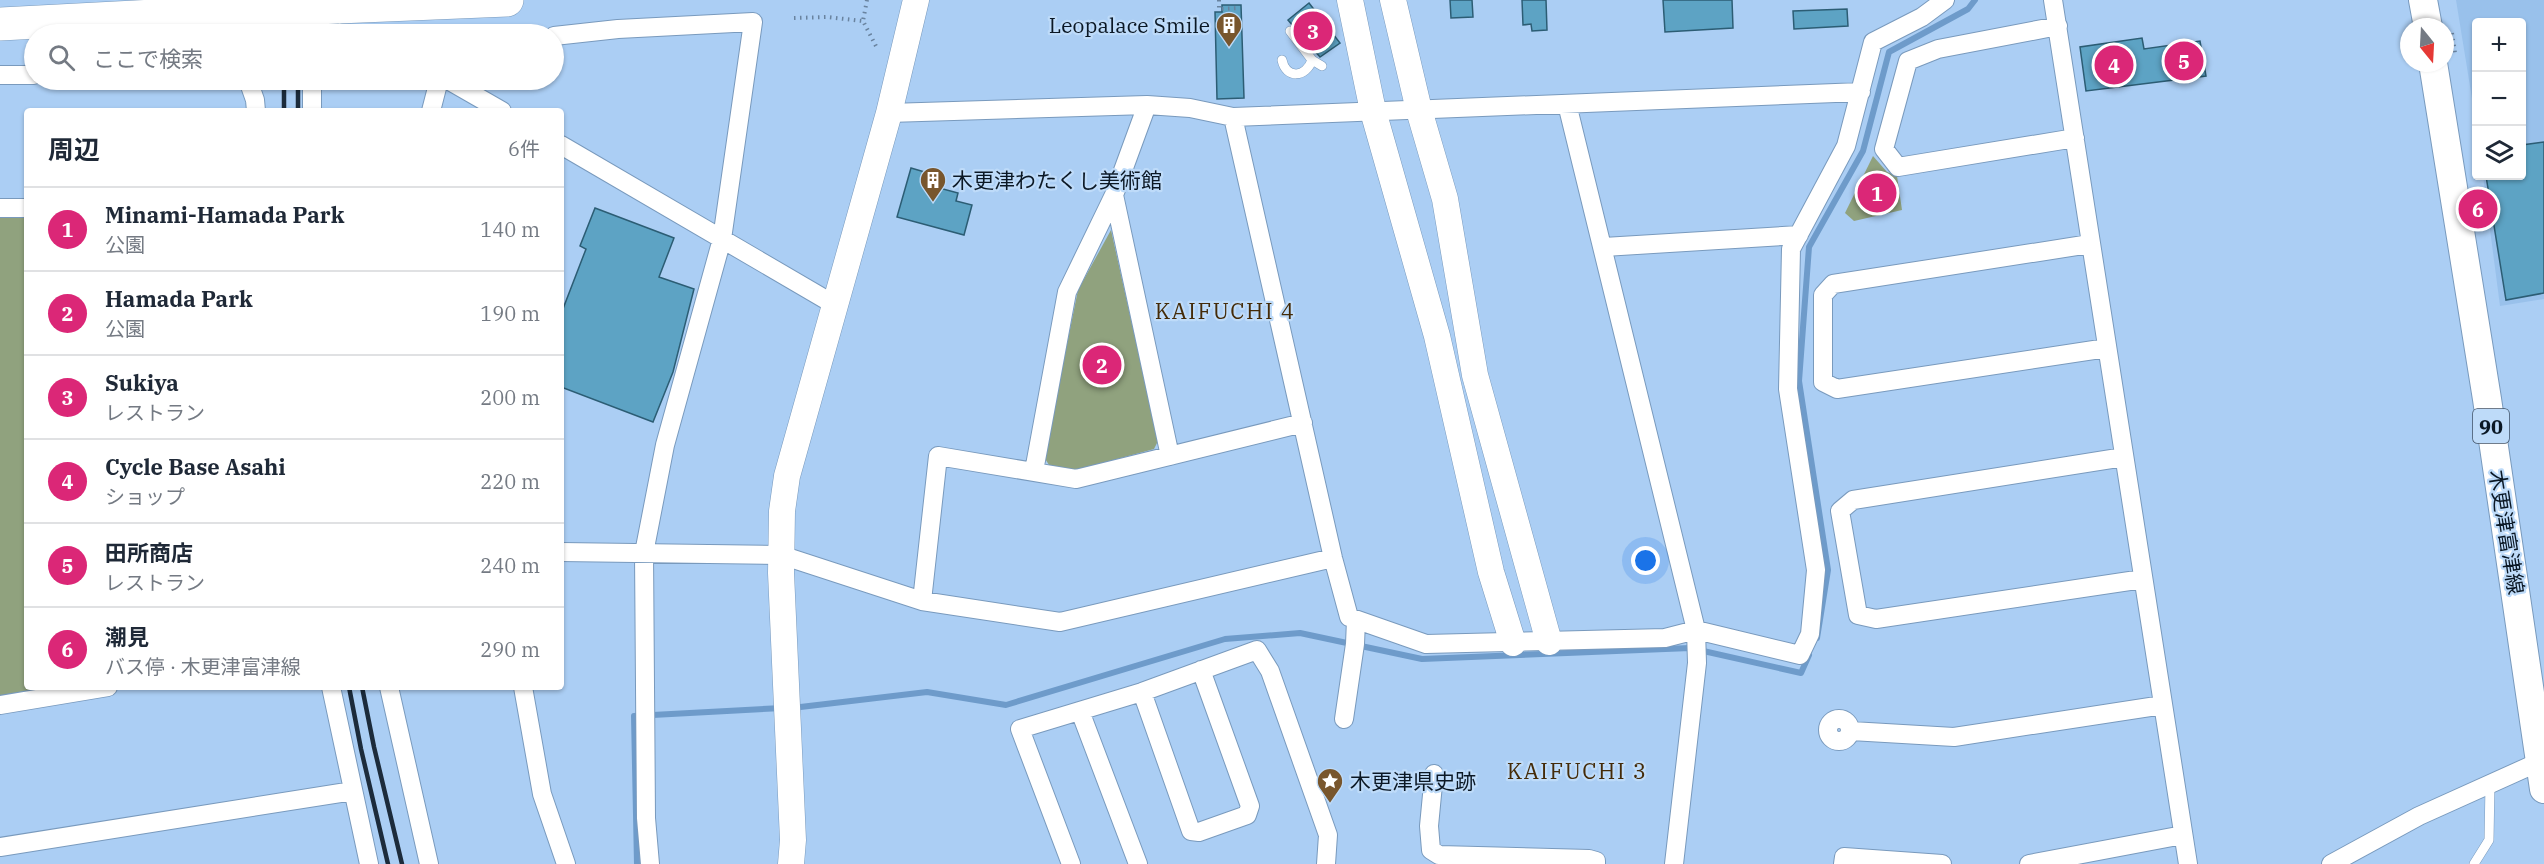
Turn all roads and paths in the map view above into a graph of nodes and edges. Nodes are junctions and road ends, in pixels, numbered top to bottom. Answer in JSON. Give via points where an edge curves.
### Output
{"nodes":[{"id":1,"x":507,"y":0,"type":"edge"},
{"id":2,"x":867,"y":0,"type":"edge"},
{"id":3,"x":916,"y":0,"type":"edge"},
{"id":4,"x":1219,"y":0,"type":"edge"},
{"id":5,"x":1239,"y":0,"type":"edge"},
{"id":6,"x":1350,"y":0,"type":"edge"},
{"id":7,"x":1393,"y":0,"type":"edge"},
{"id":8,"x":1945,"y":0,"type":"edge"},
{"id":9,"x":2054,"y":0,"type":"edge"},
{"id":10,"x":2423,"y":0,"type":"edge"},
{"id":11,"x":328,"y":3,"type":"edge"},
{"id":12,"x":244,"y":16,"type":"edge"},
{"id":13,"x":794,"y":18,"type":"dead end"},
{"id":14,"x":2426,"y":18,"type":"edge"},
{"id":15,"x":863,"y":21,"type":"junction"},
{"id":16,"x":0,"y":24,"type":"edge"},
{"id":17,"x":321,"y":24,"type":"edge"},
{"id":18,"x":2058,"y":26,"type":"junction"},
{"id":19,"x":1290,"y":31,"type":"dead end"},
{"id":20,"x":564,"y":35,"type":"edge"},
{"id":21,"x":878,"y":50,"type":"dead end"},
{"id":22,"x":1282,"y":60,"type":"dead end"},
{"id":23,"x":1312,"y":60,"type":"junction"},
{"id":24,"x":1322,"y":66,"type":"dead end"},
{"id":25,"x":2434,"y":72,"type":"edge"},
{"id":26,"x":0,"y":75,"type":"edge"},
{"id":27,"x":24,"y":75,"type":"edge"},
{"id":28,"x":252,"y":90,"type":"edge"},
{"id":29,"x":312,"y":90,"type":"edge"},
{"id":30,"x":436,"y":90,"type":"edge"},
{"id":31,"x":465,"y":90,"type":"edge"},
{"id":32,"x":1861,"y":92,"type":"junction"},
{"id":33,"x":1567,"y":104,"type":"junction"},
{"id":34,"x":1147,"y":105,"type":"junction"},
{"id":35,"x":256,"y":108,"type":"edge"},
{"id":36,"x":312,"y":108,"type":"edge"},
{"id":37,"x":432,"y":108,"type":"edge"},
{"id":38,"x":497,"y":108,"type":"edge"},
{"id":39,"x":1419,"y":110,"type":"junction"},
{"id":40,"x":1373,"y":111,"type":"junction"},
{"id":41,"x":889,"y":113,"type":"junction"},
{"id":42,"x":1233,"y":117,"type":"junction"},
{"id":43,"x":2075,"y":138,"type":"junction"},
{"id":44,"x":564,"y":147,"type":"edge"},
{"id":45,"x":1114,"y":195,"type":"junction"},
{"id":46,"x":0,"y":208,"type":"edge"},
{"id":47,"x":24,"y":208,"type":"edge"},
{"id":48,"x":1799,"y":235,"type":"junction"},
{"id":49,"x":722,"y":239,"type":"junction"},
{"id":50,"x":2090,"y":244,"type":"junction"},
{"id":51,"x":1604,"y":247,"type":"junction"},
{"id":52,"x":835,"y":305,"type":"junction"},
{"id":53,"x":2107,"y":348,"type":"junction"},
{"id":54,"x":1303,"y":423,"type":"junction"},
{"id":55,"x":1170,"y":456,"type":"junction"},
{"id":56,"x":2124,"y":457,"type":"junction"},
{"id":57,"x":1034,"y":471,"type":"junction"},
{"id":58,"x":564,"y":552,"type":"edge"},
{"id":59,"x":644,"y":553,"type":"junction"},
{"id":60,"x":781,"y":555,"type":"junction"},
{"id":61,"x":1333,"y":558,"type":"junction"},
{"id":62,"x":2143,"y":579,"type":"junction"},
{"id":63,"x":922,"y":601,"type":"junction"},
{"id":64,"x":1356,"y":620,"type":"junction"},
{"id":65,"x":1696,"y":630,"type":"junction"},
{"id":66,"x":1549,"y":642,"type":"junction"},
{"id":67,"x":1513,"y":643,"type":"junction"},
{"id":68,"x":1202,"y":670,"type":"junction"},
{"id":69,"x":90,"y":690,"type":"edge"},
{"id":70,"x":332,"y":690,"type":"edge"},
{"id":71,"x":390,"y":690,"type":"edge"},
{"id":72,"x":524,"y":690,"type":"edge"},
{"id":73,"x":1142,"y":692,"type":"junction"},
{"id":74,"x":0,"y":705,"type":"edge"},
{"id":75,"x":2163,"y":705,"type":"junction"},
{"id":76,"x":1080,"y":711,"type":"junction"},
{"id":77,"x":1344,"y":718,"type":"dead end"},
{"id":78,"x":1851,"y":730,"type":"dead end"},
{"id":79,"x":2543,"y":770,"type":"edge"},
{"id":80,"x":1434,"y":774,"type":"dead end"},
{"id":81,"x":2490,"y":784,"type":"junction"},
{"id":82,"x":353,"y":791,"type":"junction"},
{"id":83,"x":2183,"y":835,"type":"junction"},
{"id":84,"x":0,"y":847,"type":"edge"},
{"id":85,"x":2126,"y":855,"type":"edge"},
{"id":86,"x":1439,"y":860,"type":"edge"},
{"id":87,"x":1515,"y":861,"type":"edge"},
{"id":88,"x":369,"y":864,"type":"edge"},
{"id":89,"x":429,"y":864,"type":"edge"},
{"id":90,"x":566,"y":864,"type":"edge"},
{"id":91,"x":650,"y":864,"type":"edge"},
{"id":92,"x":791,"y":864,"type":"edge"},
{"id":93,"x":1071,"y":864,"type":"edge"},
{"id":94,"x":1138,"y":864,"type":"edge"},
{"id":95,"x":1326,"y":864,"type":"edge"},
{"id":96,"x":1596,"y":864,"type":"edge"},
{"id":97,"x":1674,"y":864,"type":"edge"},
{"id":98,"x":1844,"y":864,"type":"edge"},
{"id":99,"x":1942,"y":864,"type":"edge"},
{"id":100,"x":2029,"y":864,"type":"edge"},
{"id":101,"x":2188,"y":864,"type":"edge"},
{"id":102,"x":2331,"y":864,"type":"edge"},
{"id":103,"x":2474,"y":864,"type":"edge"}],
"edges":[{"from":1,"to":11,"type":"highway"},
{"from":2,"to":15,"type":"path"},
{"from":3,"to":41,"type":"street"},
{"from":4,"to":5,"type":"path","via":[[1219,9],[1239,7]]},
{"from":6,"to":40,"type":"street"},
{"from":7,"to":39,"type":"street"},
{"from":8,"to":32,"type":"street","via":[[1874,42]]},
{"from":9,"to":18,"type":"street"},
{"from":10,"to":14,"type":"main road"},
{"from":11,"to":12,"type":"highway","bridge":true},
{"from":11,"to":17,"type":"street"},
{"from":12,"to":16,"type":"highway"},
{"from":13,"to":15,"type":"path"},
{"from":15,"to":21,"type":"path"},
{"from":18,"to":43,"type":"street"},
{"from":18,"to":43,"type":"street","via":[[1938,49],[1908,61],[1884,149],[1898,167]]},
{"from":19,"to":23,"type":"lane"},
{"from":20,"to":49,"type":"street","via":[[618,28],[753,22]]},
{"from":22,"to":23,"type":"lane","via":[[1284,68],[1296,75],[1309,69]]},
{"from":23,"to":24,"type":"lane"},
{"from":25,"to":79,"type":"main road","name":"木更津富津線","number":"90"},
{"from":26,"to":27,"type":"street"},
{"from":28,"to":35,"type":"street"},
{"from":29,"to":36,"type":"street"},
{"from":30,"to":37,"type":"street"},
{"from":31,"to":38,"type":"street"},
{"from":32,"to":33,"type":"street"},
{"from":32,"to":48,"type":"street","via":[[1846,146]]},
{"from":33,"to":39,"type":"street"},
{"from":33,"to":51,"type":"street"},
{"from":34,"to":41,"type":"street"},
{"from":34,"to":42,"type":"street"},
{"from":34,"to":45,"type":"street"},
{"from":39,"to":40,"type":"street"},
{"from":39,"to":66,"type":"street","via":[[1445,199],[1475,375]]},
{"from":40,"to":42,"type":"street"},
{"from":40,"to":67,"type":"street","via":[[1437,336],[1491,572]]},
{"from":41,"to":52,"type":"street"},
{"from":42,"to":54,"type":"street"},
{"from":43,"to":50,"type":"street"},
{"from":44,"to":49,"type":"street"},
{"from":45,"to":55,"type":"street"},
{"from":45,"to":57,"type":"street","via":[[1067,292]]},
{"from":46,"to":47,"type":"street"},
{"from":48,"to":51,"type":"street"},
{"from":48,"to":65,"type":"street","via":[[1791,249],[1788,389],[1815,570],[1810,634],[1800,654]]},
{"from":49,"to":52,"type":"street"},
{"from":49,"to":59,"type":"street","via":[[665,445]]},
{"from":50,"to":53,"type":"street"},
{"from":50,"to":53,"type":"street","via":[[1833,284],[1823,295],[1822,382],[1837,389]]},
{"from":51,"to":65,"type":"street"},
{"from":52,"to":60,"type":"street","via":[[787,476]]},
{"from":53,"to":56,"type":"street"},
{"from":54,"to":55,"type":"street"},
{"from":54,"to":61,"type":"street"},
{"from":55,"to":57,"type":"street","via":[[1076,479]]},
{"from":56,"to":62,"type":"street"},
{"from":56,"to":62,"type":"street","via":[[1853,500],[1840,511],[1858,615],[1876,619]]},
{"from":57,"to":63,"type":"street","via":[[938,456]]},
{"from":58,"to":59,"type":"street"},
{"from":59,"to":60,"type":"street"},
{"from":59,"to":91,"type":"street","via":[[646,818]]},
{"from":60,"to":63,"type":"street"},
{"from":60,"to":92,"type":"street"},
{"from":61,"to":63,"type":"street","via":[[1060,622]]},
{"from":61,"to":64,"type":"street","via":[[1349,617]]},
{"from":62,"to":75,"type":"street"},
{"from":64,"to":67,"type":"street","via":[[1426,644]]},
{"from":64,"to":77,"type":"street"},
{"from":65,"to":66,"type":"street","via":[[1665,638]]},
{"from":65,"to":97,"type":"street","via":[[1697,663]]},
{"from":66,"to":67,"type":"street"},
{"from":68,"to":73,"type":"street"},
{"from":68,"to":73,"type":"street","via":[[1250,806],[1246,815],[1218,826],[1191,831]]},
{"from":68,"to":95,"type":"street","via":[[1257,650],[1270,671],[1328,835]]},
{"from":69,"to":74,"type":"street"},
{"from":70,"to":82,"type":"street"},
{"from":71,"to":89,"type":"street"},
{"from":72,"to":90,"type":"street","via":[[542,794]]},
{"from":73,"to":76,"type":"street"},
{"from":75,"to":78,"type":"street","via":[[1954,737]]},
{"from":75,"to":83,"type":"street"},
{"from":76,"to":93,"type":"street","via":[[1020,729]]},
{"from":76,"to":94,"type":"street"},
{"from":79,"to":81,"type":"street"},
{"from":80,"to":86,"type":"street","via":[[1429,826],[1431,850]]},
{"from":81,"to":102,"type":"street","via":[[2419,816]]},
{"from":81,"to":103,"type":"lane","via":[[2489,840]]},
{"from":82,"to":84,"type":"street"},
{"from":82,"to":88,"type":"street"},
{"from":83,"to":85,"type":"street"},
{"from":83,"to":101,"type":"street"},
{"from":85,"to":100,"type":"street"},
{"from":86,"to":87,"type":"street"},
{"from":87,"to":96,"type":"street","via":[[1589,859]]},
{"from":98,"to":99,"type":"street","via":[[1844,857]]}]}
